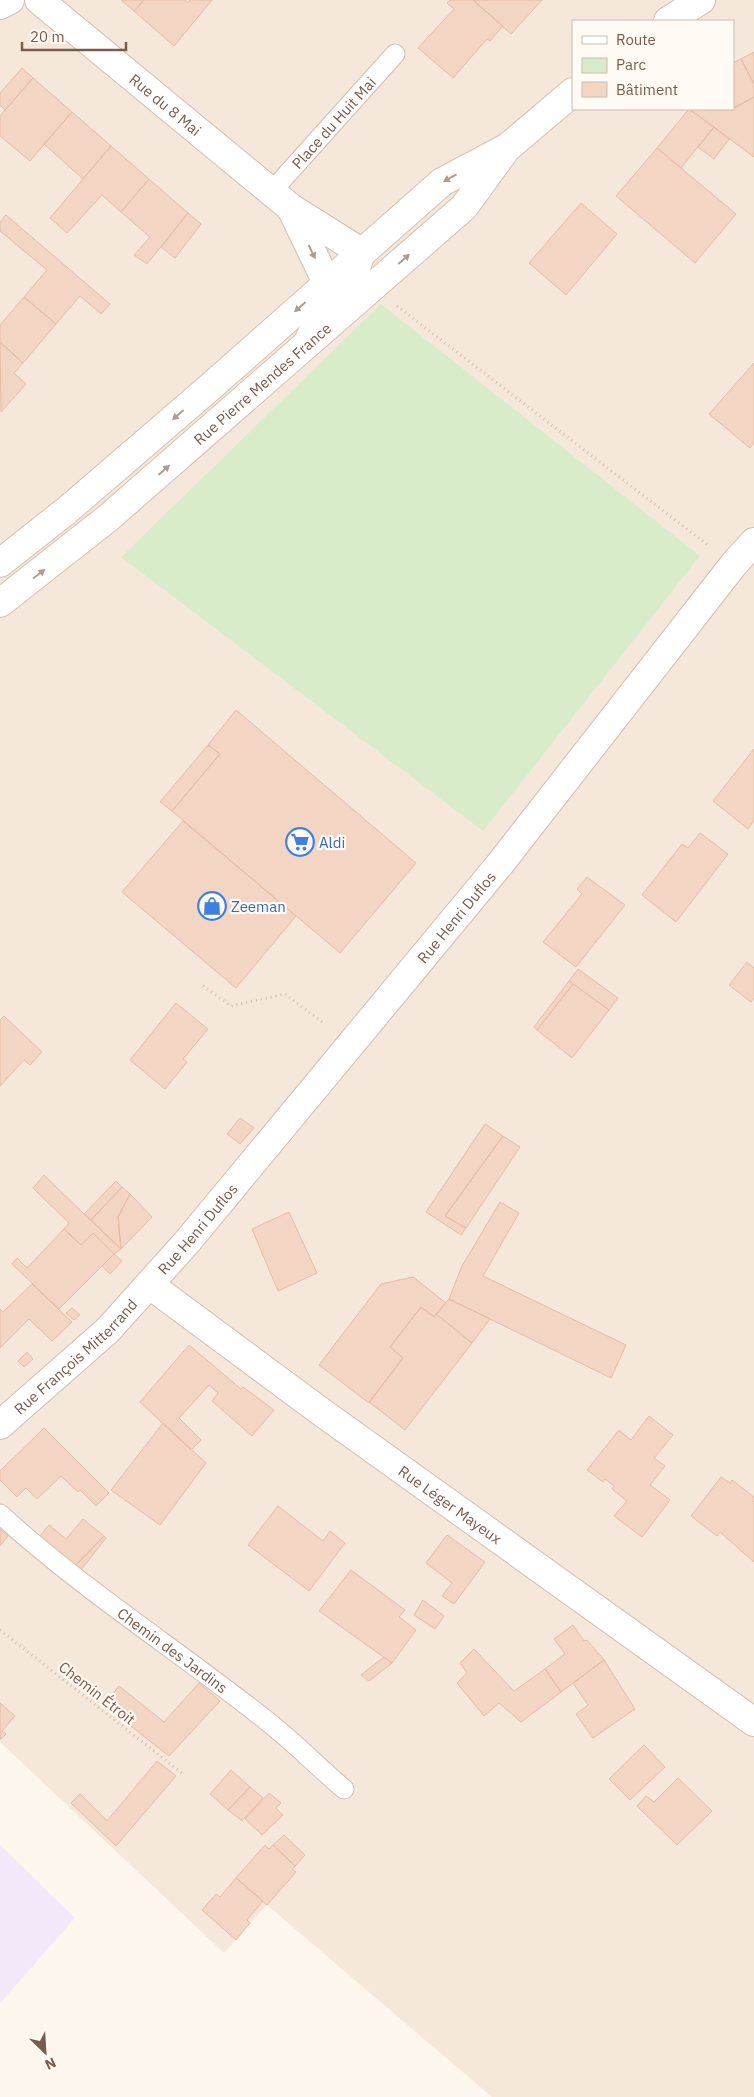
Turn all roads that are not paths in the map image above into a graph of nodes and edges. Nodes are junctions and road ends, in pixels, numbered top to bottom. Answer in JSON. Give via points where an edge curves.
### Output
{"nodes":[{"id":1,"x":10,"y":0,"type":"edge"},
{"id":2,"x":39,"y":0,"type":"edge"},
{"id":3,"x":701,"y":0,"type":"edge"},
{"id":4,"x":0,"y":5,"type":"edge"},
{"id":5,"x":670,"y":20,"type":"edge"},
{"id":6,"x":395,"y":54,"type":"dead end"},
{"id":7,"x":572,"y":93,"type":"edge"},
{"id":8,"x":508,"y":146,"type":"junction"},
{"id":9,"x":281,"y":199,"type":"junction"},
{"id":10,"x":361,"y":252,"type":"junction"},
{"id":11,"x":359,"y":282,"type":"junction"},
{"id":12,"x":754,"y":542,"type":"edge"},
{"id":13,"x":0,"y":563,"type":"edge"},
{"id":14,"x":0,"y":603,"type":"edge"},
{"id":15,"x":150,"y":1285,"type":"junction"},
{"id":16,"x":0,"y":1426,"type":"edge"},
{"id":17,"x":0,"y":1514,"type":"edge"},
{"id":18,"x":754,"y":1722,"type":"edge"},
{"id":19,"x":344,"y":1789,"type":"dead end"}],
"edges":[{"from":1,"to":4,"type":"street"},
{"from":2,"to":9,"type":"street","name":"Rue du 8 Mai"},
{"from":3,"to":5,"type":"street"},
{"from":6,"to":9,"type":"lane","name":"Place du Huit Mai"},
{"from":7,"to":8,"type":"street","name":"Rue Pierre Mendes France"},
{"from":8,"to":10,"type":"street","name":"Rue Pierre Mendes France","one_way":true,"via":[[442,182]]},
{"from":11,"to":8,"type":"street","name":"Rue Pierre Mendes France","one_way":true,"via":[[464,206]]},
{"from":9,"to":10,"type":"street","name":"Rue du 8 Mai"},
{"from":9,"to":11,"type":"street","one_way":true},
{"from":10,"to":11,"type":"street","name":"Rue Pierre Mendes France"},
{"from":11,"to":13,"type":"street","name":"Rue Pierre Mendes France","one_way":true},
{"from":14,"to":11,"type":"street","name":"Rue Pierre Mendes France","one_way":true,"via":[[108,518],[307,344]]},
{"from":12,"to":15,"type":"street","name":"Rue Henri Duflos","via":[[500,864]]},
{"from":15,"to":16,"type":"street","name":"Rue François Mitterrand","via":[[108,1330]]},
{"from":15,"to":18,"type":"street","name":"Rue Léger Mayeux"},
{"from":17,"to":19,"type":"lane","name":"Chemin des Jardins","via":[[33,1544],[268,1722]]}]}
